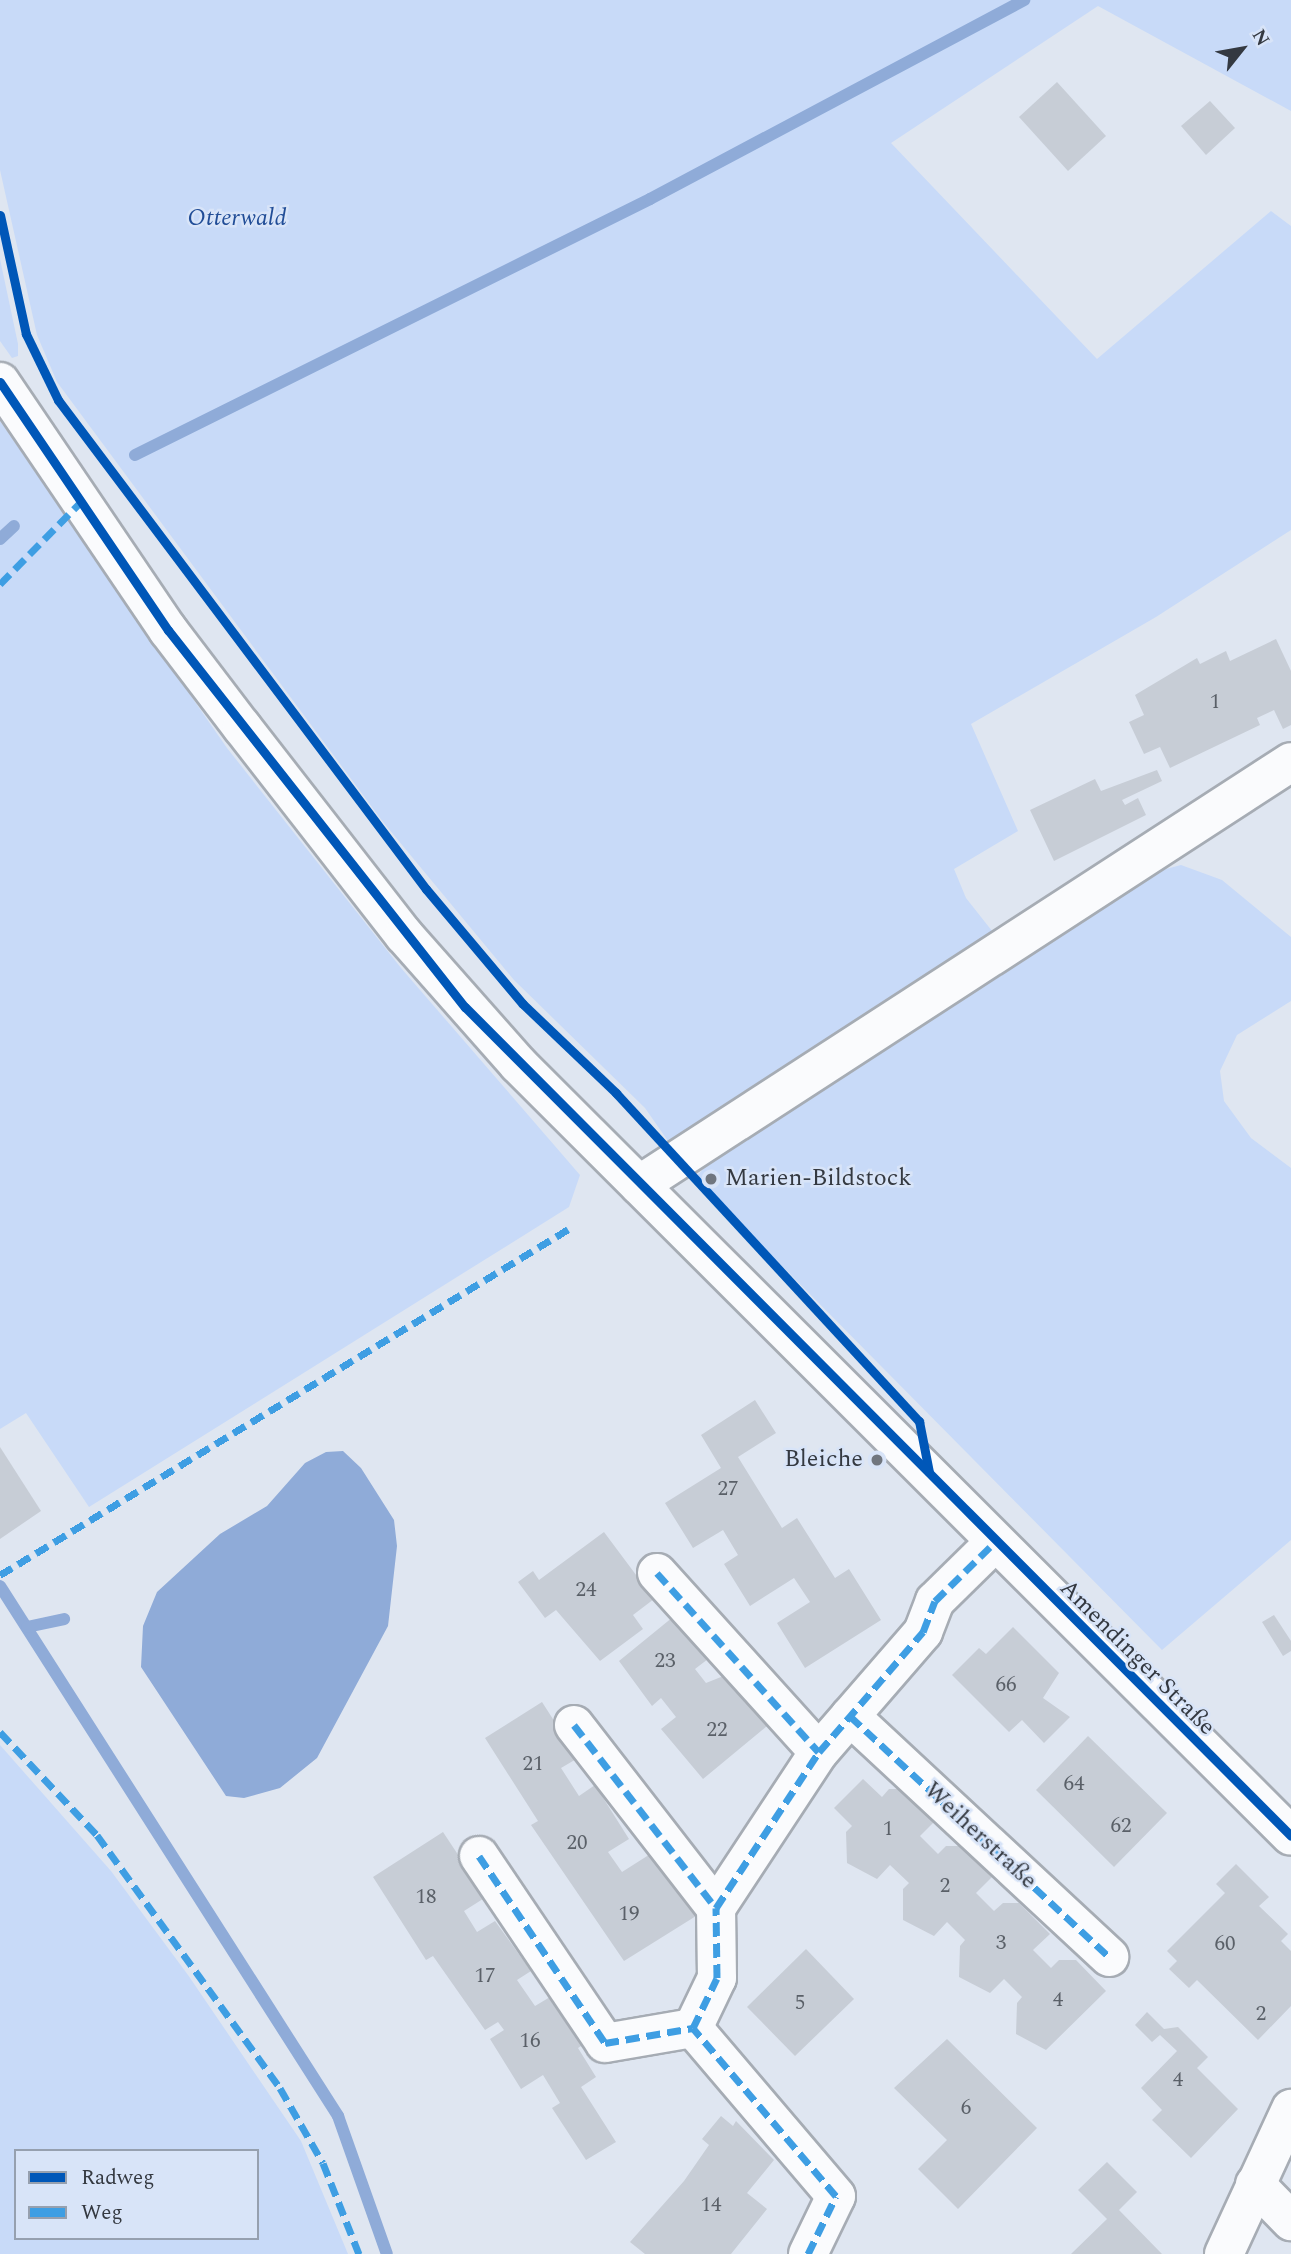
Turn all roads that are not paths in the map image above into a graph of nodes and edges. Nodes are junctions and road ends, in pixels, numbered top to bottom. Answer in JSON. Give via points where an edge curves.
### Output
{"nodes":[{"id":1,"x":0,"y":382,"type":"edge"},
{"id":2,"x":1291,"y":762,"type":"edge"},
{"id":3,"x":639,"y":1185,"type":"junction"},
{"id":4,"x":996,"y":1542,"type":"junction"},
{"id":5,"x":657,"y":1573,"type":"dead end"},
{"id":6,"x":850,"y":1716,"type":"junction"},
{"id":7,"x":574,"y":1725,"type":"dead end"},
{"id":8,"x":819,"y":1752,"type":"junction"},
{"id":9,"x":1291,"y":1836,"type":"edge"},
{"id":10,"x":479,"y":1856,"type":"dead end"},
{"id":11,"x":716,"y":1908,"type":"junction"},
{"id":12,"x":1109,"y":1957,"type":"dead end"},
{"id":13,"x":693,"y":2028,"type":"junction"},
{"id":14,"x":1291,"y":2109,"type":"edge"},
{"id":15,"x":1255,"y":2184,"type":"junction"},
{"id":16,"x":1291,"y":2221,"type":"edge"},
{"id":17,"x":808,"y":2254,"type":"edge"},
{"id":18,"x":1224,"y":2254,"type":"edge"}],
"edges":[{"from":1,"to":3,"type":"street","name":"Amendinger Straße","via":[[234,716],[404,935],[518,1064]]},
{"from":2,"to":3,"type":"street"},
{"from":3,"to":4,"type":"street","name":"Amendinger Straße"},
{"from":4,"to":6,"type":"street","via":[[935,1601],[923,1632]]},
{"from":4,"to":9,"type":"street","name":"Amendinger Straße"},
{"from":5,"to":8,"type":"street"},
{"from":6,"to":8,"type":"street"},
{"from":6,"to":12,"type":"street","name":"Weiherstraße"},
{"from":7,"to":11,"type":"street"},
{"from":8,"to":11,"type":"street"},
{"from":10,"to":13,"type":"street","via":[[605,2043]]},
{"from":11,"to":13,"type":"street","via":[[717,1978]]},
{"from":13,"to":17,"type":"street","via":[[836,2196]]},
{"from":14,"to":15,"type":"street"},
{"from":15,"to":16,"type":"street"},
{"from":15,"to":18,"type":"street"}]}
